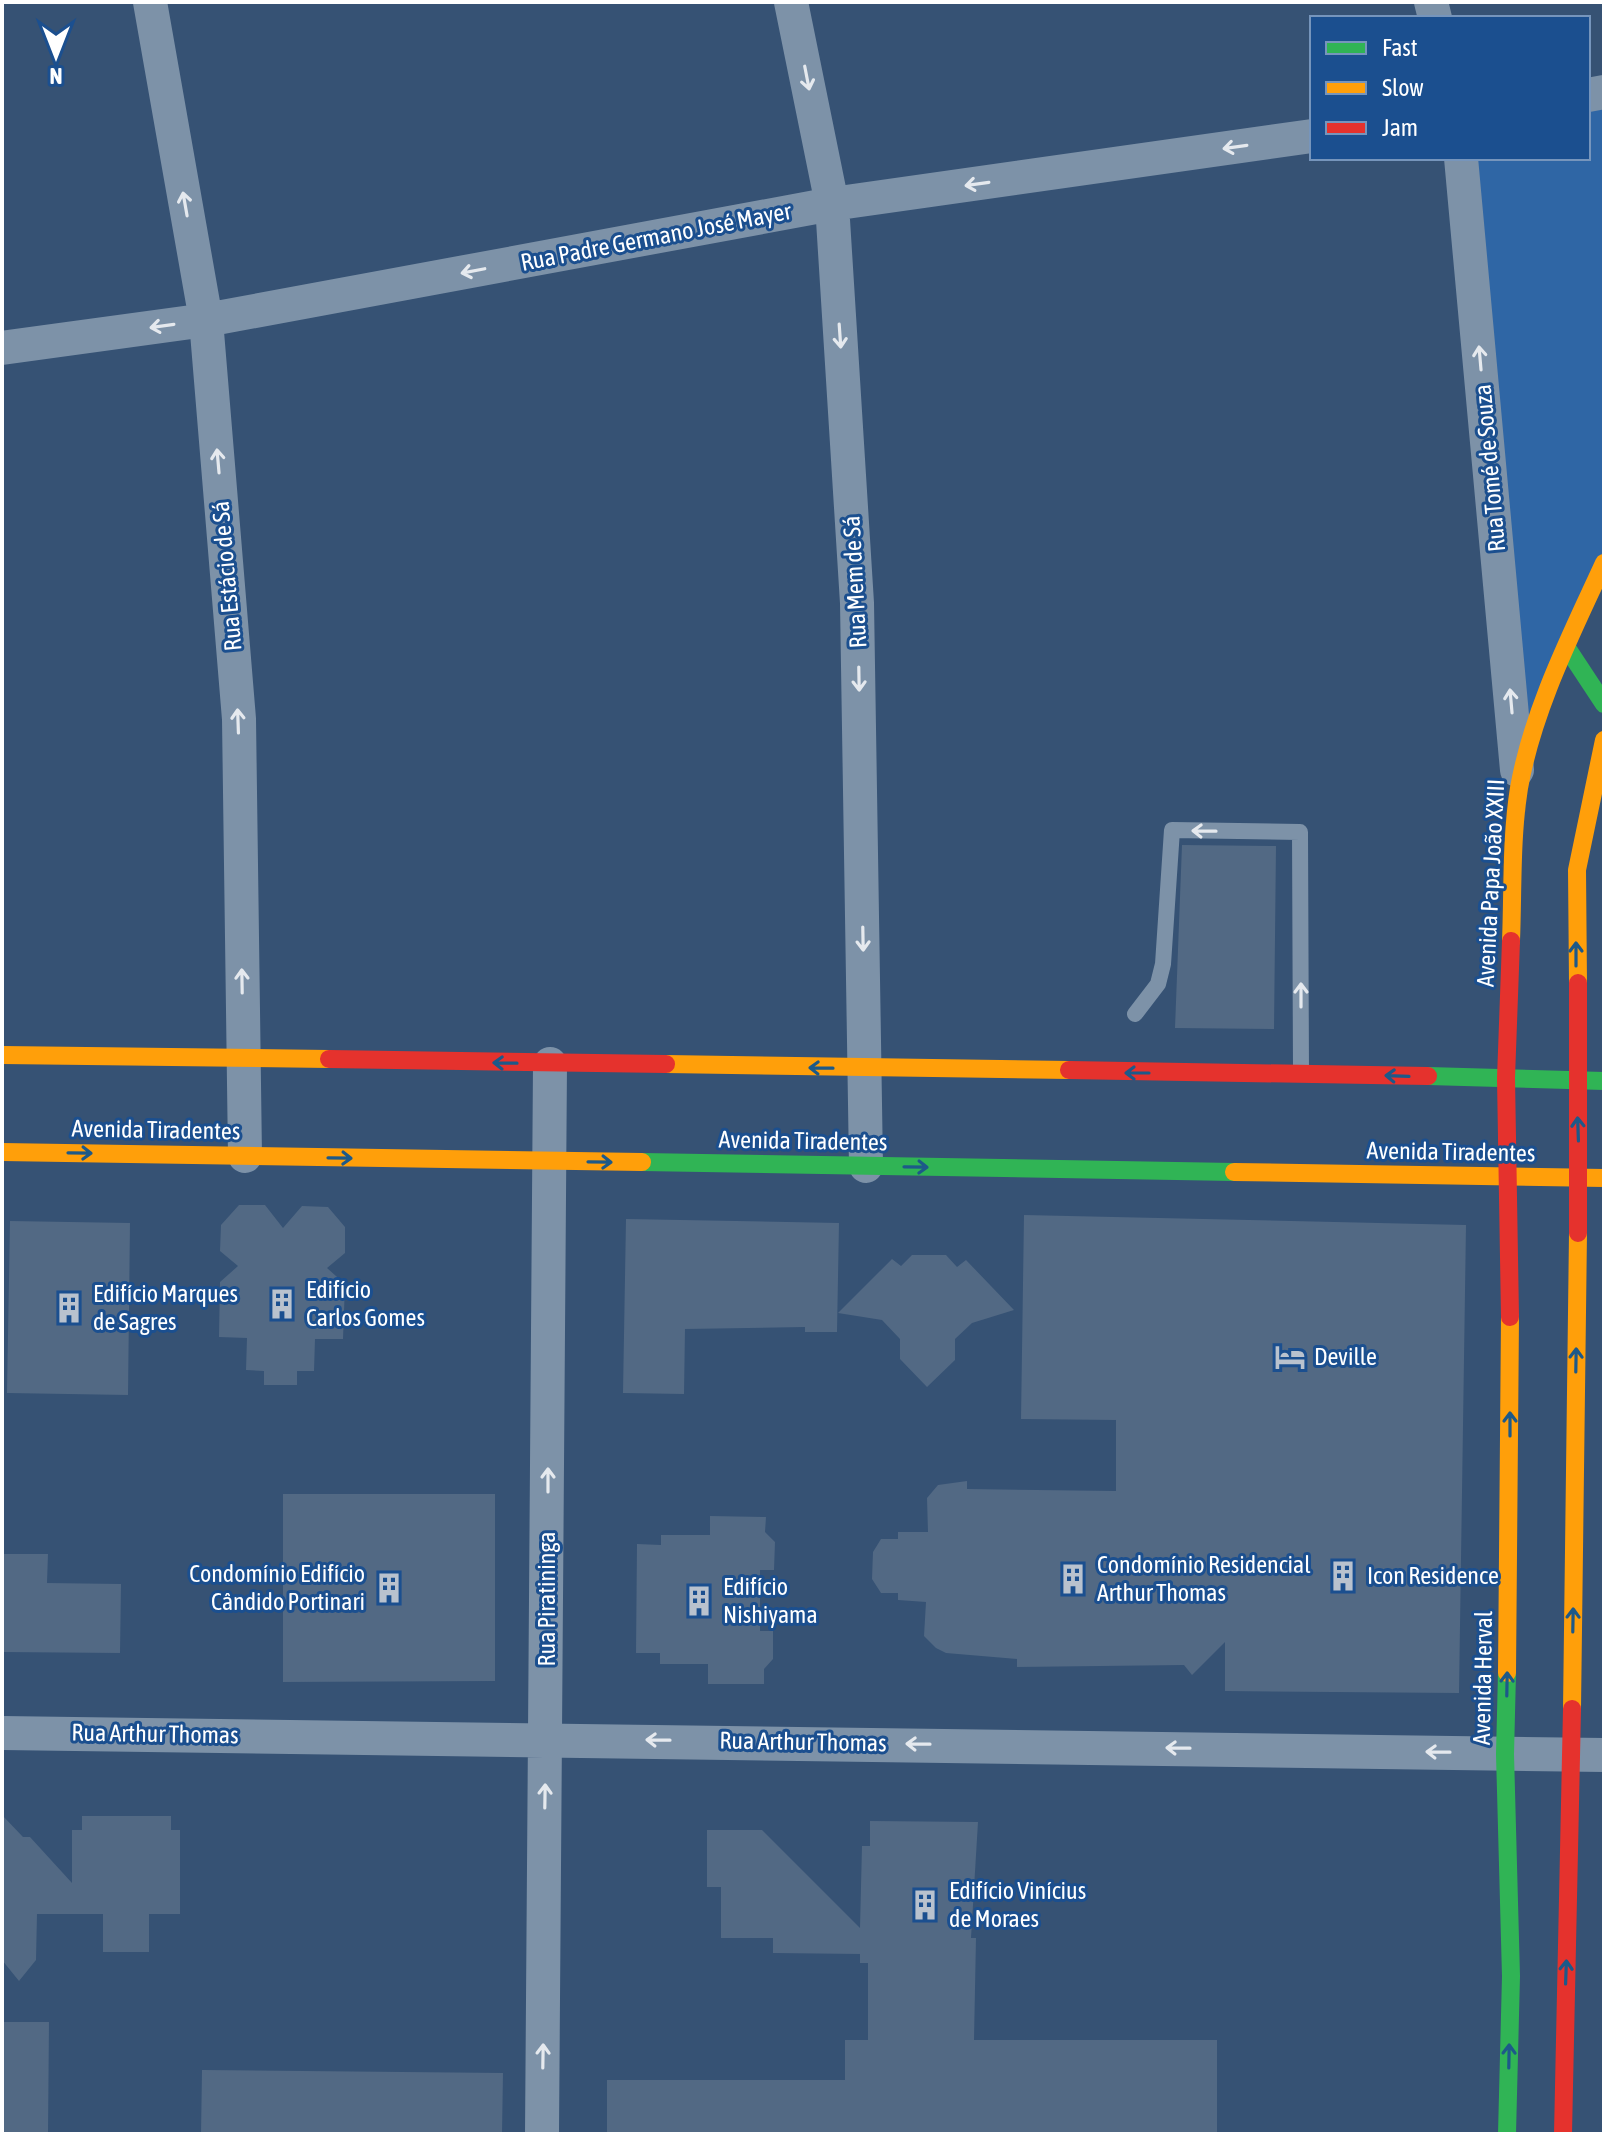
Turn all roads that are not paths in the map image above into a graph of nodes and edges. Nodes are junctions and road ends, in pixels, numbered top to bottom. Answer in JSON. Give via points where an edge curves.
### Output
{"nodes":[{"id":1,"x":150,"y":2,"type":"edge"},
{"id":2,"x":791,"y":2,"type":"edge"},
{"id":3,"x":1310,"y":136,"type":"edge"},
{"id":4,"x":1461,"y":160,"type":"edge"},
{"id":5,"x":832,"y":204,"type":"junction"},
{"id":6,"x":206,"y":320,"type":"junction"},
{"id":7,"x":2,"y":348,"type":"edge"},
{"id":8,"x":1604,"y":563,"type":"edge"},
{"id":9,"x":1567,"y":648,"type":"junction"},
{"id":10,"x":1604,"y":704,"type":"edge"},
{"id":11,"x":1604,"y":740,"type":"edge"},
{"id":12,"x":1518,"y":778,"type":"junction"},
{"id":13,"x":1135,"y":1014,"type":"dead end"},
{"id":14,"x":2,"y":1055,"type":"edge"},
{"id":15,"x":243,"y":1059,"type":"junction"},
{"id":16,"x":550,"y":1064,"type":"junction"},
{"id":17,"x":866,"y":1069,"type":"junction"},
{"id":18,"x":1301,"y":1073,"type":"junction"},
{"id":19,"x":1506,"y":1078,"type":"junction"},
{"id":20,"x":1576,"y":1080,"type":"junction"},
{"id":21,"x":1604,"y":1081,"type":"edge"},
{"id":22,"x":2,"y":1152,"type":"edge"},
{"id":23,"x":245,"y":1156,"type":"junction"},
{"id":24,"x":550,"y":1161,"type":"junction"},
{"id":25,"x":866,"y":1166,"type":"junction"},
{"id":26,"x":1510,"y":1176,"type":"junction"},
{"id":27,"x":1579,"y":1177,"type":"junction"},
{"id":28,"x":1604,"y":1178,"type":"edge"},
{"id":29,"x":1576,"y":1414,"type":"junction"},
{"id":30,"x":1559,"y":1440,"type":"dead end"},
{"id":31,"x":1527,"y":1491,"type":"dead end"},
{"id":32,"x":1510,"y":1517,"type":"junction"},
{"id":33,"x":2,"y":1733,"type":"edge"},
{"id":34,"x":546,"y":1739,"type":"junction"},
{"id":35,"x":1505,"y":1754,"type":"junction"},
{"id":36,"x":1588,"y":1754,"type":"edge"},
{"id":37,"x":1511,"y":1976,"type":"junction"},
{"id":38,"x":1526,"y":2004,"type":"dead end"},
{"id":39,"x":1548,"y":2046,"type":"dead end"},
{"id":40,"x":1563,"y":2074,"type":"junction"},
{"id":41,"x":542,"y":2134,"type":"edge"},
{"id":42,"x":1507,"y":2134,"type":"edge"},
{"id":43,"x":1563,"y":2134,"type":"edge"}],
"edges":[{"from":6,"to":1,"type":"street","name":"Rua Estácio de Sá","one_way":true},
{"from":2,"to":5,"type":"street","name":"Rua Mem de Sá","one_way":true},
{"from":3,"to":5,"type":"street","name":"Rua Padre Germano José Mayer","one_way":true},
{"from":12,"to":4,"type":"street","name":"Rua Tomé de Souza","one_way":true},
{"from":5,"to":6,"type":"street","name":"Rua Padre Germano José Mayer","one_way":true},
{"from":5,"to":17,"type":"street","name":"Rua Mem de Sá","one_way":true,"via":[[857,603]]},
{"from":6,"to":7,"type":"street","name":"Rua Padre Germano José Mayer","one_way":true},
{"from":15,"to":6,"type":"street","name":"Rua Estácio de Sá","one_way":true,"via":[[239,719]]},
{"from":8,"to":9,"type":"main road","name":"Avenida Papa João XXIII"},
{"from":9,"to":10,"type":"main road"},
{"from":9,"to":12,"type":"main road","name":"Avenida Papa João XXIII"},
{"from":20,"to":11,"type":"main road","one_way":true,"via":[[1577,870]]},
{"from":12,"to":19,"type":"main road","name":"Avenida Papa João XXIII"},
{"from":18,"to":13,"type":"lane","one_way":true,"via":[[1300,832],[1172,830],[1163,964],[1158,984]]},
{"from":14,"to":15,"type":"main road"},
{"from":16,"to":15,"type":"main road","one_way":true},
{"from":15,"to":23,"type":"street","name":"Rua Estácio de Sá"},
{"from":17,"to":16,"type":"main road","one_way":true},
{"from":16,"to":24,"type":"street","name":"Rua Piratininga"},
{"from":18,"to":17,"type":"main road","one_way":true},
{"from":17,"to":25,"type":"street","name":"Rua Mem de Sá"},
{"from":19,"to":18,"type":"main road","one_way":true},
{"from":19,"to":20,"type":"main road"},
{"from":19,"to":26,"type":"main road","name":"Avenida Herval"},
{"from":20,"to":21,"type":"main road"},
{"from":27,"to":20,"type":"main road","one_way":true},
{"from":22,"to":23,"type":"main road","name":"Avenida Tiradentes","one_way":true},
{"from":23,"to":24,"type":"main road","name":"Avenida Tiradentes","one_way":true},
{"from":24,"to":25,"type":"main road","name":"Avenida Tiradentes","one_way":true},
{"from":34,"to":24,"type":"street","name":"Rua Piratininga","one_way":true},
{"from":25,"to":26,"type":"main road","name":"Avenida Tiradentes","one_way":true},
{"from":26,"to":27,"type":"main road","name":"Avenida Tiradentes"},
{"from":32,"to":26,"type":"main road","name":"Avenida Herval","one_way":true},
{"from":27,"to":28,"type":"main road","name":"Avenida Tiradentes"},
{"from":29,"to":27,"type":"main road","one_way":true},
{"from":29,"to":30,"type":"main road"},
{"from":36,"to":29,"type":"main road","one_way":true},
{"from":31,"to":32,"type":"main road"},
{"from":35,"to":32,"type":"main road","name":"Avenida Herval","one_way":true},
{"from":33,"to":34,"type":"street","name":"Rua Arthur Thomas"},
{"from":35,"to":34,"type":"street","name":"Rua Arthur Thomas","one_way":true},
{"from":41,"to":34,"type":"street","name":"Rua Piratininga","one_way":true},
{"from":35,"to":36,"type":"street","name":"Rua Arthur Thomas"},
{"from":35,"to":37,"type":"main road","name":"Avenida Herval"},
{"from":40,"to":36,"type":"main road","one_way":true},
{"from":37,"to":38,"type":"main road"},
{"from":42,"to":37,"type":"main road","name":"Avenida Herval","one_way":true},
{"from":39,"to":40,"type":"main road"},
{"from":40,"to":43,"type":"main road"}]}
